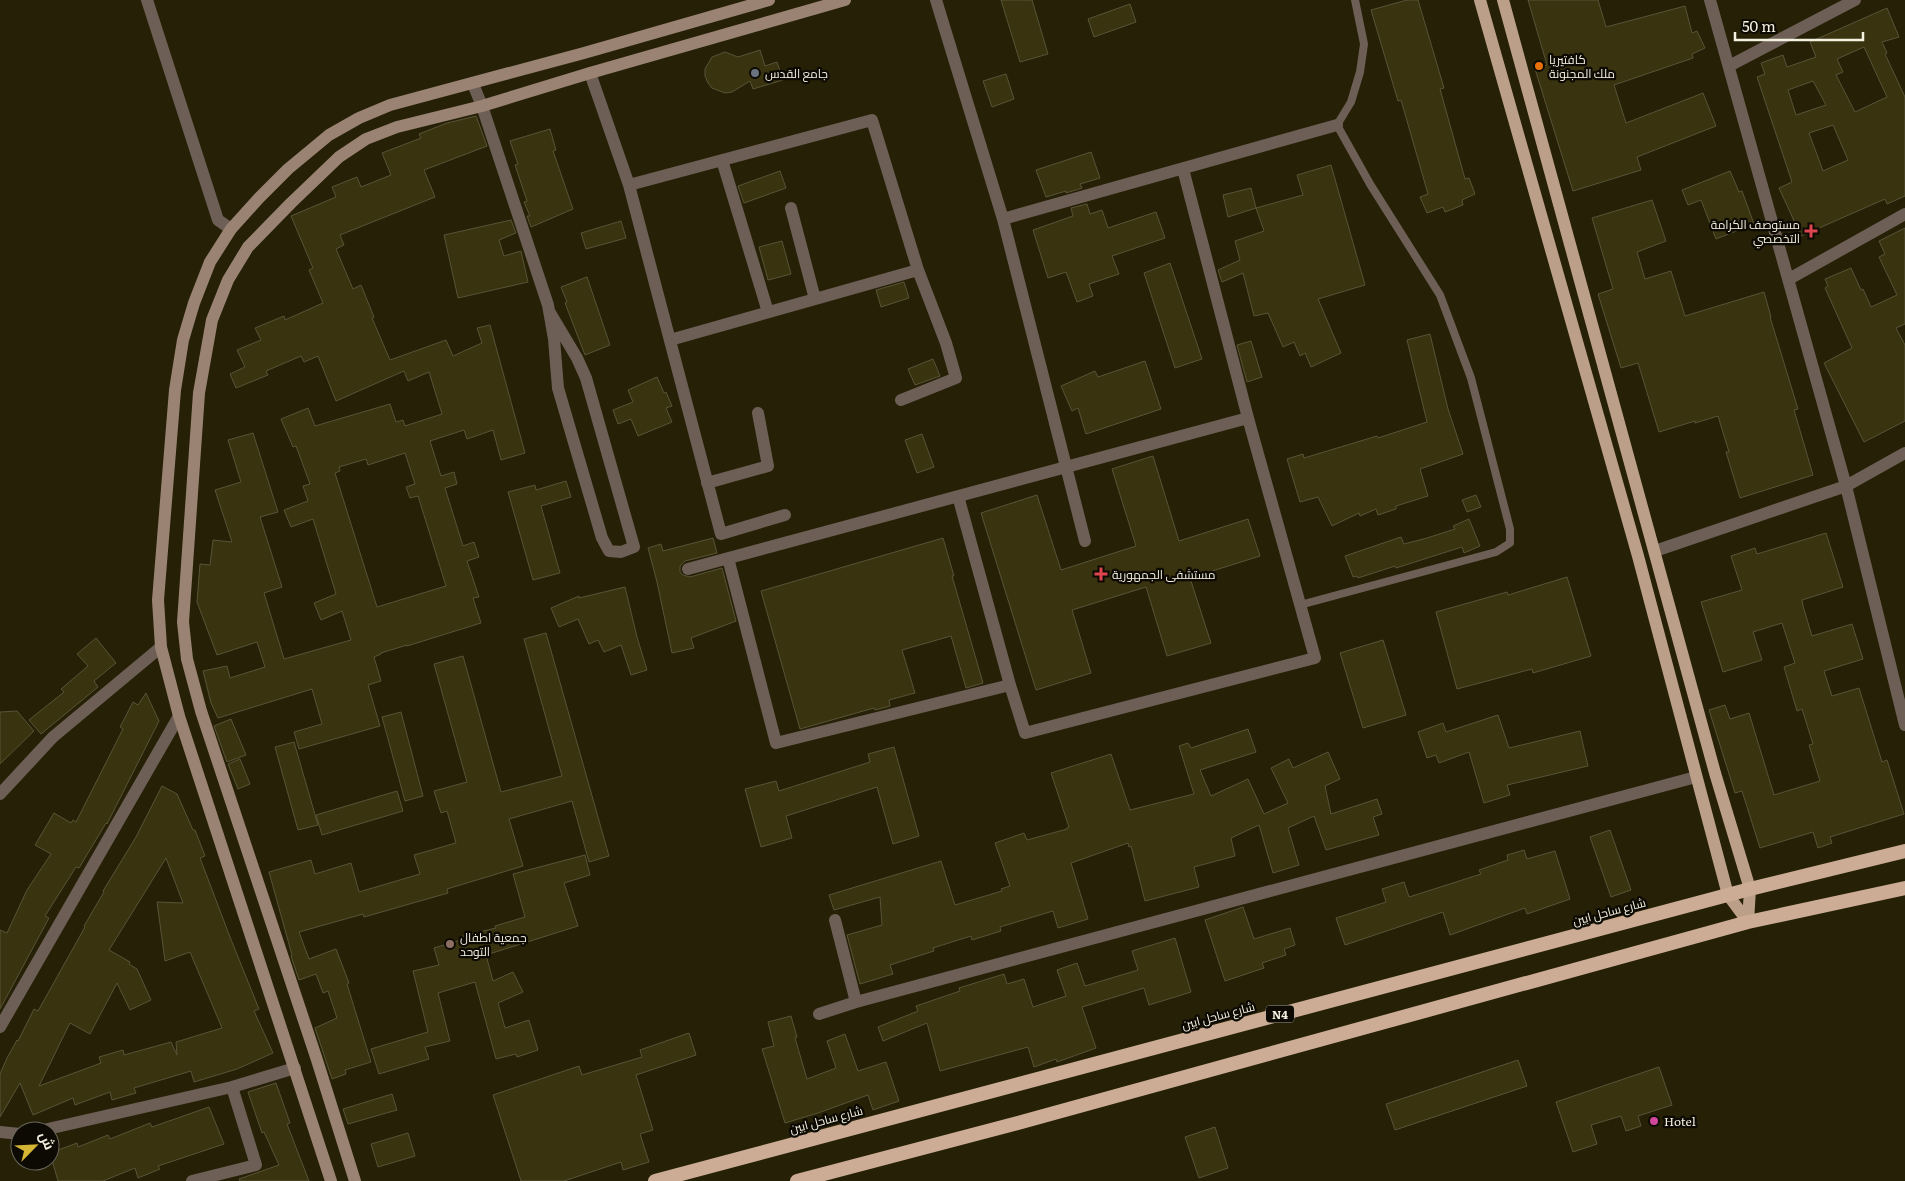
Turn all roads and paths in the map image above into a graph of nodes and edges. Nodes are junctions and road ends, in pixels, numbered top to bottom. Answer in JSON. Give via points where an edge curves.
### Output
{"nodes":[{"id":1,"x":147,"y":0,"type":"edge"},
{"id":2,"x":769,"y":0,"type":"edge"},
{"id":3,"x":845,"y":0,"type":"edge"},
{"id":4,"x":936,"y":0,"type":"edge"},
{"id":5,"x":1356,"y":0,"type":"edge"},
{"id":6,"x":1480,"y":0,"type":"edge"},
{"id":7,"x":1503,"y":0,"type":"edge"},
{"id":8,"x":1710,"y":0,"type":"edge"},
{"id":9,"x":1855,"y":0,"type":"edge"},
{"id":10,"x":1729,"y":66,"type":"junction"},
{"id":11,"x":590,"y":73,"type":"junction"},
{"id":12,"x":473,"y":84,"type":"junction"},
{"id":13,"x":482,"y":106,"type":"junction"},
{"id":14,"x":1337,"y":125,"type":"junction"},
{"id":15,"x":722,"y":160,"type":"junction"},
{"id":16,"x":1183,"y":169,"type":"junction"},
{"id":17,"x":629,"y":185,"type":"junction"},
{"id":18,"x":791,"y":208,"type":"dead end"},
{"id":19,"x":1905,"y":214,"type":"edge"},
{"id":20,"x":1003,"y":219,"type":"junction"},
{"id":21,"x":231,"y":229,"type":"junction"},
{"id":22,"x":918,"y":270,"type":"junction"},
{"id":23,"x":1788,"y":279,"type":"junction"},
{"id":24,"x":815,"y":299,"type":"junction"},
{"id":25,"x":549,"y":311,"type":"junction"},
{"id":26,"x":768,"y":312,"type":"junction"},
{"id":27,"x":670,"y":340,"type":"junction"},
{"id":28,"x":901,"y":400,"type":"dead end"},
{"id":29,"x":758,"y":413,"type":"dead end"},
{"id":30,"x":1248,"y":418,"type":"junction"},
{"id":31,"x":1905,"y":453,"type":"edge"},
{"id":32,"x":1067,"y":466,"type":"junction"},
{"id":33,"x":707,"y":482,"type":"junction"},
{"id":34,"x":1846,"y":486,"type":"junction"},
{"id":35,"x":958,"y":496,"type":"junction"},
{"id":36,"x":785,"y":515,"type":"dead end"},
{"id":37,"x":1084,"y":541,"type":"dead end"},
{"id":38,"x":1655,"y":551,"type":"junction"},
{"id":39,"x":1638,"y":556,"type":"junction"},
{"id":40,"x":728,"y":558,"type":"junction"},
{"id":41,"x":688,"y":569,"type":"dead end"},
{"id":42,"x":1300,"y":605,"type":"junction"},
{"id":43,"x":161,"y":647,"type":"junction"},
{"id":44,"x":1010,"y":685,"type":"junction"},
{"id":45,"x":178,"y":716,"type":"junction"},
{"id":46,"x":1905,"y":726,"type":"edge"},
{"id":47,"x":1715,"y":773,"type":"junction"},
{"id":48,"x":1696,"y":777,"type":"junction"},
{"id":49,"x":0,"y":794,"type":"edge"},
{"id":50,"x":1905,"y":850,"type":"edge"},
{"id":51,"x":1905,"y":888,"type":"edge"},
{"id":52,"x":1750,"y":889,"type":"junction"},
{"id":53,"x":1728,"y":895,"type":"junction"},
{"id":54,"x":835,"y":920,"type":"dead end"},
{"id":55,"x":1748,"y":922,"type":"junction"},
{"id":56,"x":856,"y":1002,"type":"junction"},
{"id":57,"x":819,"y":1014,"type":"dead end"},
{"id":58,"x":0,"y":1027,"type":"edge"},
{"id":59,"x":317,"y":1060,"type":"junction"},
{"id":60,"x":295,"y":1068,"type":"junction"},
{"id":61,"x":232,"y":1087,"type":"junction"},
{"id":62,"x":60,"y":1126,"type":"edge"},
{"id":63,"x":192,"y":1181,"type":"edge"},
{"id":64,"x":331,"y":1181,"type":"edge"},
{"id":65,"x":355,"y":1181,"type":"edge"},
{"id":66,"x":655,"y":1181,"type":"edge"},
{"id":67,"x":796,"y":1181,"type":"edge"}],
"edges":[{"from":1,"to":21,"type":"street","via":[[218,220]]},
{"from":2,"to":12,"type":"main road"},
{"from":3,"to":11,"type":"main road"},
{"from":4,"to":20,"type":"street"},
{"from":5,"to":14,"type":"lane","via":[[1364,44],[1360,72],[1351,102]]},
{"from":6,"to":39,"type":"main road"},
{"from":7,"to":38,"type":"main road"},
{"from":8,"to":10,"type":"street"},
{"from":9,"to":10,"type":"street"},
{"from":10,"to":23,"type":"street"},
{"from":11,"to":13,"type":"main road"},
{"from":11,"to":17,"type":"street"},
{"from":12,"to":13,"type":"street"},
{"from":12,"to":21,"type":"main road","via":[[390,105],[329,135],[288,169]]},
{"from":13,"to":25,"type":"street"},
{"from":13,"to":59,"type":"main road","via":[[397,127],[366,139],[339,157],[248,247],[228,280],[212,320],[201,384],[183,622],[187,660]]},
{"from":14,"to":16,"type":"street"},
{"from":14,"to":42,"type":"lane","via":[[1440,295],[1471,378],[1510,529],[1510,544],[1496,552]]},
{"from":15,"to":17,"type":"street"},
{"from":15,"to":22,"type":"street","via":[[872,120]]},
{"from":15,"to":26,"type":"street"},
{"from":16,"to":20,"type":"street"},
{"from":16,"to":30,"type":"street"},
{"from":17,"to":27,"type":"street"},
{"from":18,"to":24,"type":"street"},
{"from":19,"to":23,"type":"street"},
{"from":20,"to":32,"type":"street"},
{"from":21,"to":43,"type":"main road","via":[[210,262],[183,340],[175,390],[158,600]]},
{"from":22,"to":24,"type":"street"},
{"from":22,"to":28,"type":"street","via":[[956,378]]},
{"from":23,"to":34,"type":"street"},
{"from":24,"to":26,"type":"street"},
{"from":25,"to":25,"type":"street","via":[[558,388],[602,538],[609,551],[621,552],[634,547],[586,378]]},
{"from":26,"to":27,"type":"street"},
{"from":27,"to":33,"type":"street"},
{"from":29,"to":33,"type":"street","via":[[768,466]]},
{"from":30,"to":32,"type":"street"},
{"from":30,"to":42,"type":"street"},
{"from":31,"to":34,"type":"street"},
{"from":32,"to":35,"type":"street"},
{"from":32,"to":37,"type":"street"},
{"from":33,"to":36,"type":"street","via":[[721,534]]},
{"from":34,"to":38,"type":"street"},
{"from":34,"to":46,"type":"street"},
{"from":35,"to":40,"type":"street"},
{"from":35,"to":44,"type":"street"},
{"from":38,"to":39,"type":"main road"},
{"from":38,"to":47,"type":"main road"},
{"from":39,"to":48,"type":"main road"},
{"from":40,"to":41,"type":"street"},
{"from":40,"to":44,"type":"street","via":[[776,743]]},
{"from":42,"to":44,"type":"street","via":[[1315,658],[1025,733]]},
{"from":43,"to":45,"type":"main road"},
{"from":43,"to":49,"type":"street","via":[[53,737]]},
{"from":45,"to":58,"type":"street"},
{"from":45,"to":60,"type":"main road"},
{"from":47,"to":48,"type":"main road"},
{"from":47,"to":52,"type":"main road"},
{"from":48,"to":53,"type":"main road"},
{"from":48,"to":56,"type":"street"},
{"from":50,"to":52,"type":"highway","name":"شارع ساحل ابين","number":"N4"},
{"from":51,"to":55,"type":"highway"},
{"from":52,"to":53,"type":"highway","name":"شارع ساحل ابين","number":"N4"},
{"from":52,"to":55,"type":"main road"},
{"from":53,"to":55,"type":"main road"},
{"from":53,"to":66,"type":"highway","name":"شارع ساحل ابين","number":"N4"},
{"from":54,"to":56,"type":"street"},
{"from":55,"to":67,"type":"highway"},
{"from":56,"to":57,"type":"street"},
{"from":59,"to":60,"type":"main road"},
{"from":59,"to":65,"type":"main road"},
{"from":60,"to":61,"type":"street"},
{"from":60,"to":64,"type":"main road"},
{"from":61,"to":62,"type":"street"},
{"from":61,"to":63,"type":"street","via":[[256,1166]]}]}
